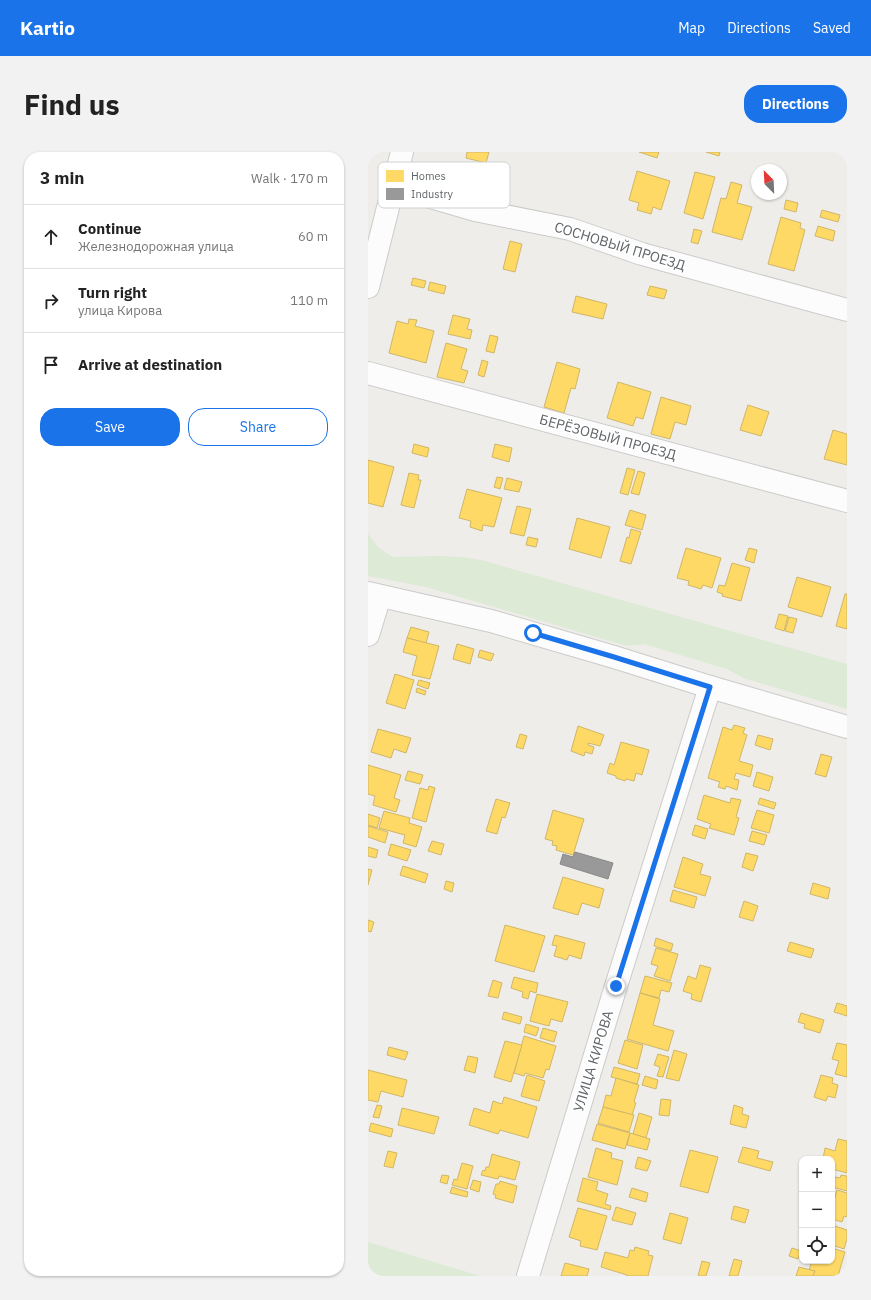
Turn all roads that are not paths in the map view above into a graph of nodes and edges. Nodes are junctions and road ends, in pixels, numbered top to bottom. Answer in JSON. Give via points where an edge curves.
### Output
{"nodes":[{"id":1,"x":402,"y":152,"type":"edge"},
{"id":2,"x":399,"y":162,"type":"edge"},
{"id":3,"x":388,"y":208,"type":"edge"},
{"id":4,"x":468,"y":208,"type":"edge"},
{"id":5,"x":368,"y":287,"type":"edge"},
{"id":6,"x":847,"y":310,"type":"edge"},
{"id":7,"x":368,"y":373,"type":"edge"},
{"id":8,"x":847,"y":501,"type":"edge"},
{"id":9,"x":374,"y":595,"type":"edge"},
{"id":10,"x":368,"y":635,"type":"edge"},
{"id":11,"x":710,"y":687,"type":"junction"},
{"id":12,"x":847,"y":727,"type":"edge"},
{"id":13,"x":528,"y":1276,"type":"edge"}],
"edges":[{"from":1,"to":2,"type":"street"},
{"from":3,"to":5,"type":"street"},
{"from":4,"to":6,"type":"street","name":"СОСНОВЫЙ ПРОЕЗД","via":[[570,229],[642,254]]},
{"from":7,"to":8,"type":"street","name":"БЕРЁЗОВЫЙ ПРОЕЗД"},
{"from":9,"to":10,"type":"street"},
{"from":9,"to":11,"type":"street","via":[[491,621]]},
{"from":11,"to":12,"type":"street"},
{"from":11,"to":13,"type":"street","name":"УЛИЦА КИРОВА"}]}
